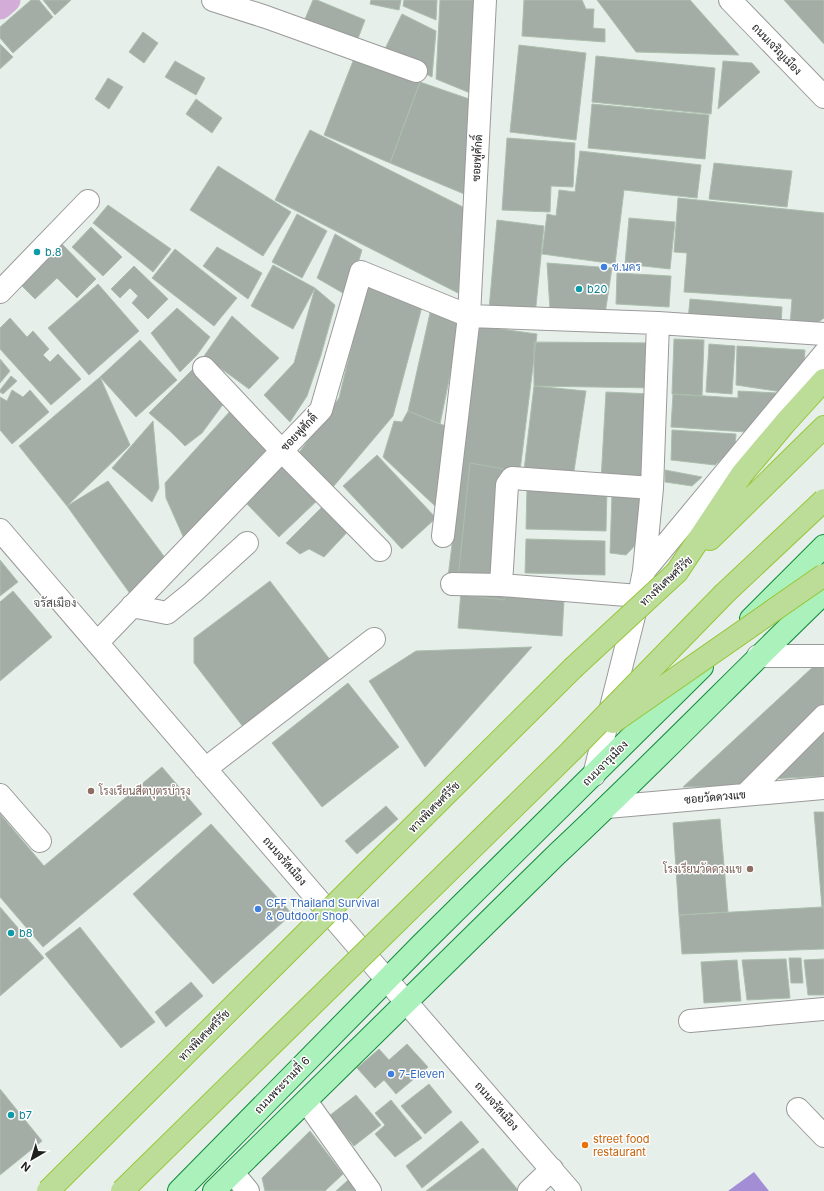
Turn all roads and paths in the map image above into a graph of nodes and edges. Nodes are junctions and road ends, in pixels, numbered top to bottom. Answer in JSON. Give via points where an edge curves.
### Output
{"nodes":[{"id":1,"x":213,"y":0,"type":"edge"},
{"id":2,"x":485,"y":0,"type":"edge"},
{"id":3,"x":730,"y":0,"type":"edge"},
{"id":4,"x":416,"y":71,"type":"dead end"},
{"id":5,"x":824,"y":97,"type":"edge"},
{"id":6,"x":88,"y":201,"type":"dead end"},
{"id":7,"x":0,"y":292,"type":"edge"},
{"id":8,"x":470,"y":316,"type":"junction"},
{"id":9,"x":658,"y":323,"type":"junction"},
{"id":10,"x":824,"y":334,"type":"edge"},
{"id":11,"x":824,"y":354,"type":"edge"},
{"id":12,"x":204,"y":368,"type":"dead end"},
{"id":13,"x":824,"y":380,"type":"edge"},
{"id":14,"x":824,"y":427,"type":"edge"},
{"id":15,"x":281,"y":450,"type":"junction"},
{"id":16,"x":652,"y":488,"type":"junction"},
{"id":17,"x":824,"y":500,"type":"edge"},
{"id":18,"x":0,"y":530,"type":"edge"},
{"id":19,"x":443,"y":536,"type":"dead end"},
{"id":20,"x":247,"y":543,"type":"dead end"},
{"id":21,"x":824,"y":546,"type":"edge"},
{"id":22,"x":380,"y":550,"type":"dead end"},
{"id":23,"x":644,"y":571,"type":"junction"},
{"id":24,"x":677,"y":572,"type":"junction"},
{"id":25,"x":824,"y":575,"type":"edge"},
{"id":26,"x":452,"y":584,"type":"dead end"},
{"id":27,"x":501,"y":585,"type":"junction"},
{"id":28,"x":824,"y":593,"type":"edge"},
{"id":29,"x":639,"y":596,"type":"junction"},
{"id":30,"x":132,"y":606,"type":"junction"},
{"id":31,"x":374,"y":639,"type":"dead end"},
{"id":32,"x":97,"y":643,"type":"junction"},
{"id":33,"x":758,"y":656,"type":"junction"},
{"id":34,"x":824,"y":656,"type":"edge"},
{"id":35,"x":824,"y":716,"type":"edge"},
{"id":36,"x":570,"y":752,"type":"junction"},
{"id":37,"x":205,"y":769,"type":"junction"},
{"id":38,"x":594,"y":774,"type":"junction"},
{"id":39,"x":824,"y":788,"type":"edge"},
{"id":40,"x":0,"y":794,"type":"edge"},
{"id":41,"x":746,"y":794,"type":"junction"},
{"id":42,"x":607,"y":807,"type":"junction"},
{"id":43,"x":40,"y":841,"type":"dead end"},
{"id":44,"x":386,"y":980,"type":"junction"},
{"id":45,"x":406,"y":1002,"type":"junction"},
{"id":46,"x":824,"y":1008,"type":"edge"},
{"id":47,"x":690,"y":1021,"type":"dead end"},
{"id":48,"x":306,"y":1101,"type":"junction"},
{"id":49,"x":798,"y":1109,"type":"dead end"},
{"id":50,"x":824,"y":1136,"type":"edge"},
{"id":51,"x":552,"y":1170,"type":"junction"},
{"id":52,"x":232,"y":1173,"type":"junction"},
{"id":53,"x":48,"y":1191,"type":"edge"},
{"id":54,"x":122,"y":1191,"type":"edge"},
{"id":55,"x":179,"y":1191,"type":"edge"},
{"id":56,"x":214,"y":1191,"type":"edge"},
{"id":57,"x":248,"y":1191,"type":"edge"},
{"id":58,"x":370,"y":1191,"type":"edge"},
{"id":59,"x":529,"y":1191,"type":"edge"},
{"id":60,"x":570,"y":1191,"type":"edge"}],
"edges":[{"from":1,"to":4,"type":"street"},
{"from":2,"to":8,"type":"street","name":"ซอยฟูศักดิ์"},
{"from":3,"to":5,"type":"street","name":"ถนนเจริญเมือง"},
{"from":6,"to":7,"type":"street"},
{"from":8,"to":9,"type":"street"},
{"from":8,"to":15,"type":"street","name":"ซอยฟูศักดิ์","via":[[361,272],[320,410]]},
{"from":8,"to":19,"type":"street","name":"ซอยฟูศักดิ์"},
{"from":9,"to":10,"type":"street"},
{"from":9,"to":16,"type":"street"},
{"from":11,"to":23,"type":"street"},
{"from":12,"to":15,"type":"street"},
{"from":13,"to":24,"type":"highway","via":[[742,474]]},
{"from":14,"to":24,"type":"highway","name":"ทางพิเศษศรีรัช"},
{"from":15,"to":22,"type":"street"},
{"from":15,"to":30,"type":"street","name":"ซอยฟูศักดิ์"},
{"from":16,"to":23,"type":"street"},
{"from":16,"to":27,"type":"street","via":[[512,478],[507,485]]},
{"from":17,"to":36,"type":"highway","bridge":true,"via":[[725,593]]},
{"from":18,"to":32,"type":"street","name":"ถนนจรัสเมือง"},
{"from":20,"to":30,"type":"street","via":[[167,613]]},
{"from":21,"to":38,"type":"main road","name":"ถนนจารุเมือง"},
{"from":23,"to":29,"type":"street"},
{"from":24,"to":53,"type":"highway","name":"ทางพิเศษศรีรัช","bridge":true,"via":[[562,679]]},
{"from":25,"to":36,"type":"highway","bridge":true},
{"from":26,"to":27,"type":"street"},
{"from":27,"to":29,"type":"street"},
{"from":28,"to":33,"type":"main road"},
{"from":29,"to":38,"type":"street"},
{"from":30,"to":32,"type":"street","name":"ซอยฟูศักดิ์"},
{"from":31,"to":37,"type":"street"},
{"from":32,"to":37,"type":"street","name":"ถนนจรัสเมือง"},
{"from":33,"to":34,"type":"street"},
{"from":33,"to":42,"type":"main road"},
{"from":35,"to":41,"type":"street"},
{"from":36,"to":54,"type":"highway","bridge":true},
{"from":37,"to":44,"type":"street","name":"ถนนจรัสเมือง"},
{"from":38,"to":44,"type":"main road","name":"ถนนจารุเมือง"},
{"from":39,"to":41,"type":"street","name":"ซอยวัดดวงแข"},
{"from":40,"to":43,"type":"street"},
{"from":41,"to":42,"type":"street","name":"ซอยวัดดวงแข"},
{"from":42,"to":45,"type":"main road"},
{"from":44,"to":45,"type":"street","name":"ถนนจรัสเมือง"},
{"from":44,"to":55,"type":"main road","name":"ถนนพระรามที่ 6"},
{"from":45,"to":48,"type":"main road"},
{"from":45,"to":51,"type":"street","name":"ถนนจรัสเมือง"},
{"from":46,"to":47,"type":"street"},
{"from":48,"to":52,"type":"main road"},
{"from":48,"to":58,"type":"street"},
{"from":49,"to":50,"type":"street"},
{"from":51,"to":59,"type":"street"},
{"from":51,"to":60,"type":"street","name":"ถนนจรัสเมือง"},
{"from":52,"to":56,"type":"main road"},
{"from":52,"to":57,"type":"street"}]}
